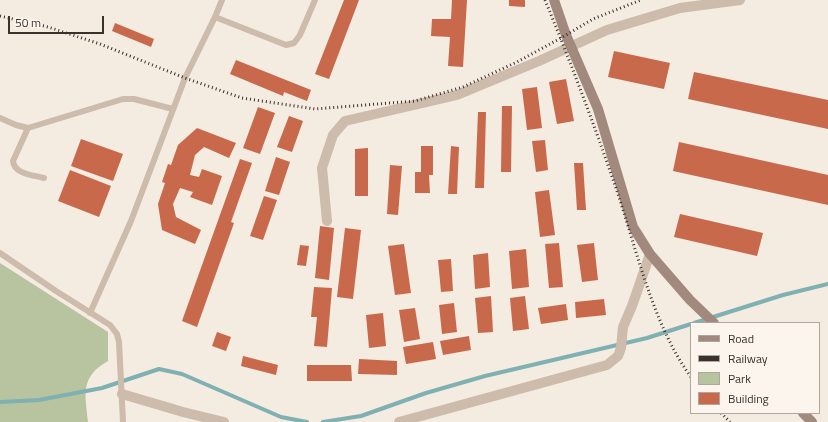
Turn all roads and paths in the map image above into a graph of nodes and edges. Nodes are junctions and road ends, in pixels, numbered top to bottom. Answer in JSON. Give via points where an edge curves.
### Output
{"nodes":[{"id":1,"x":222,"y":0,"type":"edge"},
{"id":2,"x":315,"y":0,"type":"edge"},
{"id":3,"x":554,"y":0,"type":"edge"},
{"id":4,"x":740,"y":0,"type":"edge"},
{"id":5,"x":215,"y":16,"type":"junction"},
{"id":6,"x":172,"y":109,"type":"junction"},
{"id":7,"x":0,"y":118,"type":"edge"},
{"id":8,"x":28,"y":128,"type":"junction"},
{"id":9,"x":44,"y":178,"type":"dead end"},
{"id":10,"x":327,"y":221,"type":"dead end"},
{"id":11,"x":0,"y":253,"type":"edge"},
{"id":12,"x":650,"y":254,"type":"junction"},
{"id":13,"x":90,"y":313,"type":"junction"},
{"id":14,"x":713,"y":322,"type":"edge"},
{"id":15,"x":122,"y":394,"type":"junction"},
{"id":16,"x":804,"y":414,"type":"edge"},
{"id":17,"x":124,"y":422,"type":"edge"},
{"id":18,"x":224,"y":422,"type":"edge"},
{"id":19,"x":399,"y":422,"type":"edge"},
{"id":20,"x":812,"y":422,"type":"edge"}],
"edges":[{"from":1,"to":5,"type":"lane"},
{"from":2,"to":5,"type":"lane","via":[[300,35],[294,43],[286,45]]},
{"from":3,"to":12,"type":"street","via":[[598,109],[634,227]]},
{"from":4,"to":10,"type":"street","via":[[680,8],[607,30],[457,95],[345,121],[333,135],[322,168]]},
{"from":5,"to":6,"type":"lane"},
{"from":6,"to":8,"type":"lane","via":[[134,99],[123,99]]},
{"from":6,"to":13,"type":"lane","via":[[131,221]]},
{"from":7,"to":8,"type":"lane"},
{"from":8,"to":9,"type":"lane","via":[[13,165],[20,171]]},
{"from":11,"to":13,"type":"lane"},
{"from":12,"to":14,"type":"street"},
{"from":12,"to":19,"type":"street","via":[[623,327],[618,356],[607,365]]},
{"from":13,"to":15,"type":"lane","via":[[110,326],[117,334]]},
{"from":15,"to":17,"type":"lane"},
{"from":15,"to":18,"type":"street"},
{"from":16,"to":20,"type":"street"}]}
